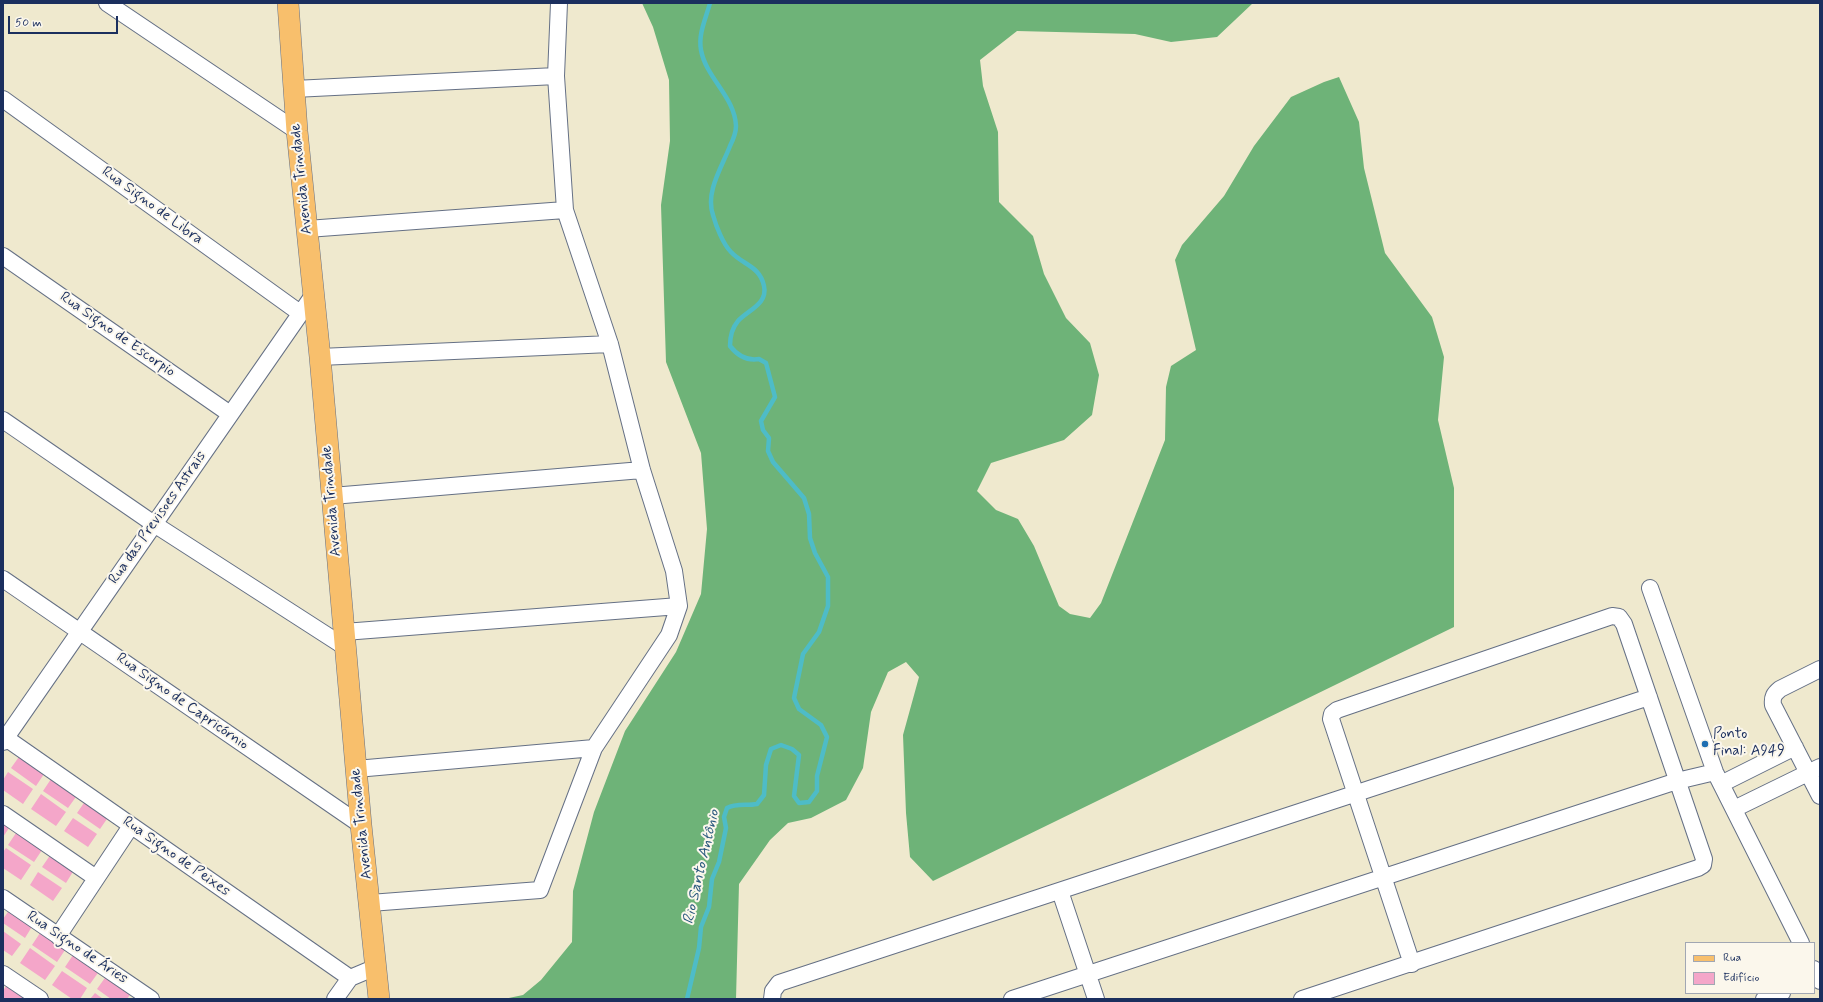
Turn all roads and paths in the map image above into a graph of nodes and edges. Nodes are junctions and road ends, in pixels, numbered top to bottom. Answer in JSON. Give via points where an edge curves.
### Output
{"nodes":[{"id":1,"x":107,"y":3,"type":"edge"},
{"id":2,"x":288,"y":3,"type":"edge"},
{"id":3,"x":559,"y":3,"type":"edge"},
{"id":4,"x":556,"y":76,"type":"junction"},
{"id":5,"x":294,"y":89,"type":"junction"},
{"id":6,"x":3,"y":99,"type":"edge"},
{"id":7,"x":297,"y":131,"type":"junction"},
{"id":8,"x":566,"y":210,"type":"junction"},
{"id":9,"x":307,"y":229,"type":"junction"},
{"id":10,"x":3,"y":256,"type":"edge"},
{"id":11,"x":314,"y":294,"type":"junction"},
{"id":12,"x":300,"y":313,"type":"junction"},
{"id":13,"x":610,"y":344,"type":"junction"},
{"id":14,"x":320,"y":357,"type":"junction"},
{"id":15,"x":230,"y":414,"type":"junction"},
{"id":16,"x":3,"y":420,"type":"edge"},
{"id":17,"x":642,"y":470,"type":"junction"},
{"id":18,"x":332,"y":496,"type":"junction"},
{"id":19,"x":154,"y":524,"type":"junction"},
{"id":20,"x":3,"y":578,"type":"edge"},
{"id":21,"x":1650,"y":588,"type":"dead end"},
{"id":22,"x":679,"y":606,"type":"junction"},
{"id":23,"x":80,"y":631,"type":"junction"},
{"id":24,"x":345,"y":640,"type":"junction"},
{"id":25,"x":1820,"y":669,"type":"edge"},
{"id":26,"x":1649,"y":697,"type":"junction"},
{"id":27,"x":4,"y":739,"type":"edge"},
{"id":28,"x":1795,"y":747,"type":"junction"},
{"id":29,"x":594,"y":748,"type":"junction"},
{"id":30,"x":356,"y":769,"type":"junction"},
{"id":31,"x":1814,"y":770,"type":"edge"},
{"id":32,"x":1718,"y":778,"type":"junction"},
{"id":33,"x":1677,"y":781,"type":"junction"},
{"id":34,"x":1356,"y":794,"type":"junction"},
{"id":35,"x":1820,"y":796,"type":"edge"},
{"id":36,"x":1734,"y":809,"type":"junction"},
{"id":37,"x":3,"y":814,"type":"edge"},
{"id":38,"x":361,"y":825,"type":"junction"},
{"id":39,"x":131,"y":826,"type":"junction"},
{"id":40,"x":1384,"y":877,"type":"junction"},
{"id":41,"x":96,"y":878,"type":"junction"},
{"id":42,"x":1060,"y":891,"type":"junction"},
{"id":43,"x":3,"y":898,"type":"edge"},
{"id":44,"x":370,"y":903,"type":"junction"},
{"id":45,"x":58,"y":936,"type":"junction"},
{"id":46,"x":1800,"y":942,"type":"edge"},
{"id":47,"x":1412,"y":964,"type":"junction"},
{"id":48,"x":376,"y":967,"type":"junction"},
{"id":49,"x":1815,"y":971,"type":"edge"},
{"id":50,"x":3,"y":974,"type":"edge"},
{"id":51,"x":1088,"y":974,"type":"junction"},
{"id":52,"x":350,"y":978,"type":"junction"},
{"id":53,"x":1820,"y":981,"type":"edge"},
{"id":54,"x":1779,"y":994,"type":"edge"},
{"id":55,"x":40,"y":999,"type":"edge"},
{"id":56,"x":151,"y":999,"type":"edge"},
{"id":57,"x":335,"y":999,"type":"edge"},
{"id":58,"x":379,"y":999,"type":"edge"},
{"id":59,"x":772,"y":999,"type":"edge"},
{"id":60,"x":1012,"y":999,"type":"edge"},
{"id":61,"x":1096,"y":999,"type":"edge"},
{"id":62,"x":1302,"y":999,"type":"edge"},
{"id":63,"x":1764,"y":999,"type":"edge"}],
"edges":[{"from":1,"to":7,"type":"street"},
{"from":2,"to":5,"type":"main road","name":"Avenida Trindade"},
{"from":3,"to":4,"type":"street"},
{"from":4,"to":5,"type":"street"},
{"from":4,"to":8,"type":"street"},
{"from":5,"to":7,"type":"main road","name":"Avenida Trindade"},
{"from":6,"to":12,"type":"street","name":"Rua Signo de Libra"},
{"from":7,"to":9,"type":"main road","name":"Avenida Trindade"},
{"from":8,"to":9,"type":"street"},
{"from":8,"to":13,"type":"street"},
{"from":9,"to":11,"type":"main road","name":"Avenida Trindade"},
{"from":10,"to":15,"type":"street","name":"Rua Signo de Escorpio"},
{"from":11,"to":12,"type":"street","name":"Rua das Previsoes Astrais"},
{"from":11,"to":14,"type":"main road","name":"Avenida Trindade"},
{"from":12,"to":15,"type":"street","name":"Rua das Previsoes Astrais"},
{"from":13,"to":14,"type":"street"},
{"from":13,"to":17,"type":"street"},
{"from":14,"to":18,"type":"main road","name":"Avenida Trindade"},
{"from":15,"to":19,"type":"street","name":"Rua das Previsoes Astrais"},
{"from":16,"to":19,"type":"street"},
{"from":17,"to":18,"type":"street"},
{"from":17,"to":22,"type":"street","via":[[674,571]]},
{"from":18,"to":24,"type":"main road","name":"Avenida Trindade"},
{"from":19,"to":23,"type":"street","name":"Rua das Previsoes Astrais"},
{"from":19,"to":24,"type":"street"},
{"from":20,"to":23,"type":"street","name":"Rua Signo de Capricórnio"},
{"from":21,"to":32,"type":"street"},
{"from":22,"to":24,"type":"street"},
{"from":22,"to":29,"type":"street","via":[[669,635]]},
{"from":23,"to":27,"type":"street","name":"Rua das Previsoes Astrais"},
{"from":23,"to":38,"type":"street","name":"Rua Signo de Capricórnio"},
{"from":24,"to":30,"type":"main road","name":"Avenida Trindade"},
{"from":25,"to":28,"type":"street","via":[[1780,689],[1772,699]]},
{"from":26,"to":33,"type":"street"},
{"from":26,"to":34,"type":"street"},
{"from":26,"to":34,"type":"street","via":[[1624,624],[1619,617],[1612,616],[1334,712],[1331,719]]},
{"from":27,"to":39,"type":"street","name":"Rua Signo de Peixes"},
{"from":28,"to":31,"type":"street"},
{"from":28,"to":32,"type":"street"},
{"from":29,"to":30,"type":"street"},
{"from":29,"to":44,"type":"street","via":[[540,890]]},
{"from":30,"to":38,"type":"main road","name":"Avenida Trindade"},
{"from":31,"to":35,"type":"street"},
{"from":31,"to":36,"type":"street"},
{"from":32,"to":33,"type":"street"},
{"from":32,"to":36,"type":"street"},
{"from":33,"to":40,"type":"street"},
{"from":33,"to":47,"type":"street","via":[[1704,859],[1700,867]]},
{"from":34,"to":40,"type":"street"},
{"from":34,"to":42,"type":"street"},
{"from":36,"to":46,"type":"street"},
{"from":37,"to":41,"type":"street"},
{"from":38,"to":44,"type":"main road","name":"Avenida Trindade"},
{"from":39,"to":41,"type":"street"},
{"from":39,"to":52,"type":"street","name":"Rua Signo de Peixes"},
{"from":40,"to":47,"type":"street"},
{"from":40,"to":51,"type":"street"},
{"from":41,"to":45,"type":"street"},
{"from":42,"to":51,"type":"street"},
{"from":42,"to":59,"type":"street","via":[[779,983],[773,991]]},
{"from":43,"to":45,"type":"street","name":"Rua Signo de Áries"},
{"from":44,"to":48,"type":"main road","name":"Avenida Trindade"},
{"from":45,"to":56,"type":"street","name":"Rua Signo de Áries"},
{"from":47,"to":62,"type":"street"},
{"from":48,"to":52,"type":"street"},
{"from":48,"to":58,"type":"main road","name":"Avenida Trindade"},
{"from":49,"to":53,"type":"street"},
{"from":50,"to":55,"type":"street"},
{"from":51,"to":60,"type":"street"},
{"from":51,"to":61,"type":"street"},
{"from":52,"to":57,"type":"street"},
{"from":54,"to":63,"type":"street"}]}
